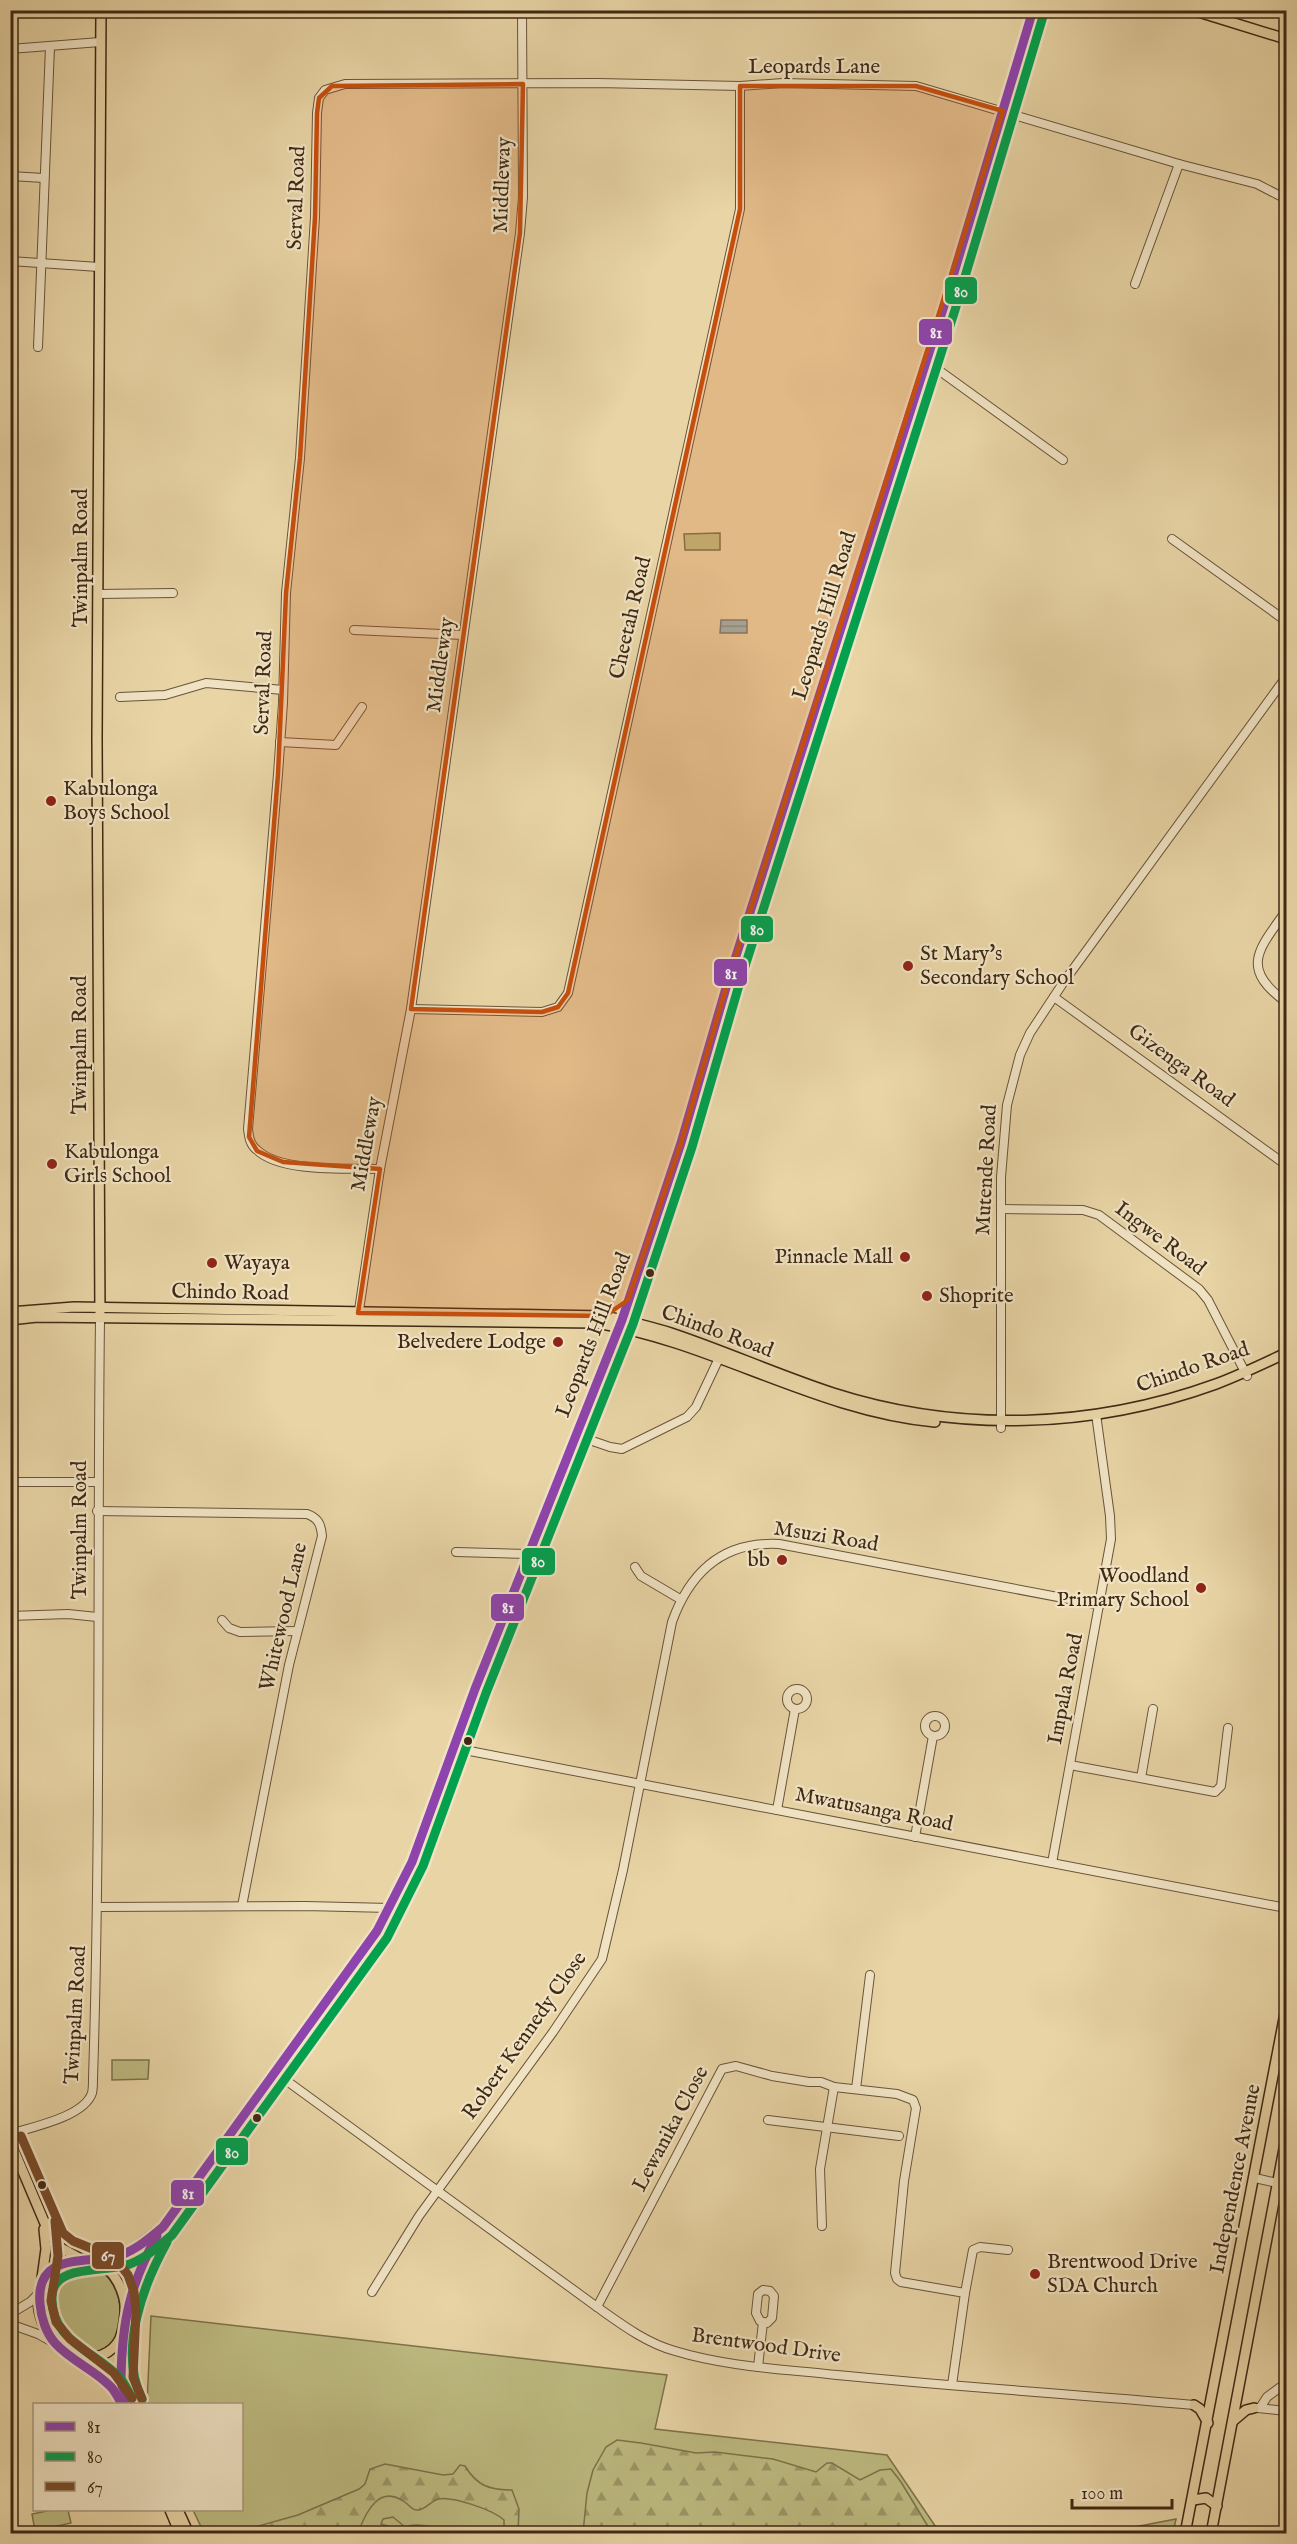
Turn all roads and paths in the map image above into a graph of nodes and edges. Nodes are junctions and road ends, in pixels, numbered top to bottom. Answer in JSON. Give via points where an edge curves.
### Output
{"nodes":[{"id":1,"x":100,"y":10,"type":"edge"},
{"id":2,"x":522,"y":10,"type":"edge"},
{"id":3,"x":1033,"y":10,"type":"edge"},
{"id":4,"x":1192,"y":10,"type":"edge"},
{"id":5,"x":1287,"y":39,"type":"edge"},
{"id":6,"x":100,"y":42,"type":"junction"},
{"id":7,"x":50,"y":47,"type":"junction"},
{"id":8,"x":10,"y":49,"type":"edge"},
{"id":9,"x":523,"y":84,"type":"junction"},
{"id":10,"x":740,"y":86,"type":"junction"},
{"id":11,"x":325,"y":90,"type":"joint"},
{"id":12,"x":1003,"y":111,"type":"junction"},
{"id":13,"x":1179,"y":164,"type":"junction"},
{"id":14,"x":10,"y":176,"type":"edge"},
{"id":15,"x":44,"y":178,"type":"junction"},
{"id":16,"x":1287,"y":199,"type":"edge"},
{"id":17,"x":10,"y":261,"type":"edge"},
{"id":18,"x":41,"y":263,"type":"junction"},
{"id":19,"x":99,"y":267,"type":"junction"},
{"id":20,"x":1135,"y":284,"type":"dead end"},
{"id":21,"x":38,"y":347,"type":"dead end"},
{"id":22,"x":926,"y":361,"type":"junction"},
{"id":23,"x":1063,"y":460,"type":"dead end"},
{"id":24,"x":1172,"y":539,"type":"dead end"},
{"id":25,"x":172,"y":593,"type":"dead end"},
{"id":26,"x":98,"y":594,"type":"junction"},
{"id":27,"x":1287,"y":621,"type":"edge"},
{"id":28,"x":354,"y":630,"type":"dead end"},
{"id":29,"x":463,"y":635,"type":"junction"},
{"id":30,"x":1287,"y":677,"type":"edge"},
{"id":31,"x":283,"y":690,"type":"junction"},
{"id":32,"x":120,"y":697,"type":"dead end"},
{"id":33,"x":362,"y":707,"type":"dead end"},
{"id":34,"x":280,"y":742,"type":"junction"},
{"id":35,"x":1287,"y":911,"type":"edge"},
{"id":36,"x":1053,"y":997,"type":"junction"},
{"id":37,"x":1287,"y":1002,"type":"edge"},
{"id":38,"x":411,"y":1009,"type":"junction"},
{"id":39,"x":1287,"y":1165,"type":"edge"},
{"id":40,"x":380,"y":1169,"type":"junction"},
{"id":41,"x":1002,"y":1209,"type":"junction"},
{"id":42,"x":628,"y":1300,"type":"junction"},
{"id":43,"x":10,"y":1312,"type":"edge"},
{"id":44,"x":100,"y":1314,"type":"junction"},
{"id":45,"x":358,"y":1316,"type":"junction"},
{"id":46,"x":605,"y":1316,"type":"junction"},
{"id":47,"x":10,"y":1320,"type":"edge"},
{"id":48,"x":596,"y":1323,"type":"junction"},
{"id":49,"x":621,"y":1324,"type":"junction"},
{"id":50,"x":640,"y":1328,"type":"junction"},
{"id":51,"x":611,"y":1347,"type":"junction"},
{"id":52,"x":1287,"y":1353,"type":"edge"},
{"id":53,"x":720,"y":1355,"type":"junction"},
{"id":54,"x":1287,"y":1358,"type":"edge"},
{"id":55,"x":1246,"y":1374,"type":"junction"},
{"id":56,"x":1097,"y":1417,"type":"junction"},
{"id":57,"x":1001,"y":1424,"type":"junction"},
{"id":58,"x":575,"y":1435,"type":"junction"},
{"id":59,"x":10,"y":1482,"type":"edge"},
{"id":60,"x":98,"y":1482,"type":"junction"},
{"id":61,"x":98,"y":1511,"type":"junction"},
{"id":62,"x":456,"y":1552,"type":"dead end"},
{"id":63,"x":528,"y":1554,"type":"junction"},
{"id":64,"x":635,"y":1567,"type":"dead end"},
{"id":65,"x":680,"y":1599,"type":"junction"},
{"id":66,"x":1100,"y":1605,"type":"junction"},
{"id":67,"x":10,"y":1616,"type":"edge"},
{"id":68,"x":97,"y":1617,"type":"junction"},
{"id":69,"x":222,"y":1620,"type":"dead end"},
{"id":70,"x":297,"y":1631,"type":"junction"},
{"id":71,"x":795,"y":1709,"type":"dead end"},
{"id":72,"x":1153,"y":1709,"type":"dead end"},
{"id":73,"x":1228,"y":1728,"type":"dead end"},
{"id":74,"x":933,"y":1736,"type":"dead end"},
{"id":75,"x":454,"y":1748,"type":"junction"},
{"id":76,"x":1070,"y":1765,"type":"junction"},
{"id":77,"x":1141,"y":1778,"type":"junction"},
{"id":78,"x":639,"y":1784,"type":"junction"},
{"id":79,"x":777,"y":1810,"type":"junction"},
{"id":80,"x":915,"y":1837,"type":"junction"},
{"id":81,"x":1052,"y":1863,"type":"junction"},
{"id":82,"x":242,"y":1906,"type":"junction"},
{"id":83,"x":98,"y":1907,"type":"junction"},
{"id":84,"x":390,"y":1908,"type":"junction"},
{"id":85,"x":1286,"y":1908,"type":"edge"},
{"id":86,"x":870,"y":1975,"type":"dead end"},
{"id":87,"x":1287,"y":2008,"type":"edge"},
{"id":88,"x":276,"y":2073,"type":"junction"},
{"id":89,"x":834,"y":2087,"type":"junction"},
{"id":90,"x":856,"y":2088,"type":"junction"},
{"id":91,"x":768,"y":2120,"type":"dead end"},
{"id":92,"x":827,"y":2127,"type":"junction"},
{"id":93,"x":10,"y":2133,"type":"edge"},
{"id":94,"x":899,"y":2136,"type":"dead end"},
{"id":95,"x":1287,"y":2138,"type":"edge"},
{"id":96,"x":10,"y":2141,"type":"edge"},
{"id":97,"x":1255,"y":2178,"type":"junction"},
{"id":98,"x":1282,"y":2184,"type":"edge"},
{"id":99,"x":436,"y":2191,"type":"junction"},
{"id":100,"x":40,"y":2212,"type":"junction"},
{"id":101,"x":822,"y":2226,"type":"dead end"},
{"id":102,"x":163,"y":2227,"type":"junction"},
{"id":103,"x":1008,"y":2250,"type":"dead end"},
{"id":104,"x":83,"y":2260,"type":"junction"},
{"id":105,"x":95,"y":2261,"type":"junction"},
{"id":106,"x":41,"y":2283,"type":"junction"},
{"id":107,"x":372,"y":2292,"type":"dead end"},
{"id":108,"x":39,"y":2293,"type":"junction"},
{"id":109,"x":964,"y":2293,"type":"junction"},
{"id":110,"x":597,"y":2307,"type":"junction"},
{"id":111,"x":125,"y":2309,"type":"junction"},
{"id":112,"x":10,"y":2314,"type":"edge"},
{"id":113,"x":763,"y":2322,"type":"dead end"},
{"id":114,"x":10,"y":2324,"type":"edge"},
{"id":115,"x":123,"y":2333,"type":"junction"},
{"id":116,"x":55,"y":2343,"type":"junction"},
{"id":117,"x":74,"y":2356,"type":"junction"},
{"id":118,"x":758,"y":2367,"type":"junction"},
{"id":119,"x":1287,"y":2383,"type":"edge"},
{"id":120,"x":952,"y":2385,"type":"junction"},
{"id":121,"x":1239,"y":2390,"type":"junction"},
{"id":122,"x":1214,"y":2394,"type":"junction"},
{"id":123,"x":121,"y":2403,"type":"edge"},
{"id":124,"x":130,"y":2403,"type":"edge"},
{"id":125,"x":1194,"y":2405,"type":"junction"},
{"id":126,"x":1257,"y":2408,"type":"junction"},
{"id":127,"x":1287,"y":2411,"type":"edge"},
{"id":128,"x":1233,"y":2421,"type":"junction"},
{"id":129,"x":1208,"y":2423,"type":"junction"},
{"id":130,"x":1195,"y":2489,"type":"junction"},
{"id":131,"x":1220,"y":2495,"type":"junction"},
{"id":132,"x":1193,"y":2500,"type":"junction"},
{"id":133,"x":1217,"y":2506,"type":"junction"},
{"id":134,"x":170,"y":2511,"type":"edge"},
{"id":135,"x":178,"y":2511,"type":"edge"},
{"id":136,"x":180,"y":2534,"type":"edge"},
{"id":137,"x":189,"y":2534,"type":"edge"},
{"id":138,"x":1185,"y":2534,"type":"edge"},
{"id":139,"x":1211,"y":2534,"type":"edge"}],
"edges":[{"from":1,"to":6,"type":"main road","name":"Twinpalm Road"},
{"from":2,"to":9,"type":"street","name":"Middleway"},
{"from":3,"to":12,"type":"main road","name":"Leopards Hill Road"},
{"from":4,"to":5,"type":"main road"},
{"from":6,"to":7,"type":"street"},
{"from":6,"to":19,"type":"main road","name":"Twinpalm Road"},
{"from":7,"to":8,"type":"street"},
{"from":7,"to":15,"type":"street"},
{"from":9,"to":10,"type":"street","name":"Leopards Lane"},
{"from":9,"to":11,"type":"street","name":"Leopards Lane","via":[[345,84]]},
{"from":9,"to":29,"type":"street","name":"Middleway","via":[[520,233]]},
{"from":10,"to":12,"type":"street","name":"Leopards Lane","via":[[916,86]]},
{"from":10,"to":38,"type":"street","name":"Cheetah Road","via":[[740,208],[568,993],[558,1007],[542,1012]]},
{"from":11,"to":31,"type":"street","name":"Serval Road","via":[[316,113],[315,217],[300,458],[285,593]]},
{"from":12,"to":13,"type":"street","name":"Leopards Lane"},
{"from":12,"to":22,"type":"main road","name":"Leopards Hill Road"},
{"from":13,"to":16,"type":"street","name":"Leopards Lane","via":[[1257,184]]},
{"from":13,"to":20,"type":"street"},
{"from":14,"to":15,"type":"street"},
{"from":15,"to":18,"type":"street"},
{"from":17,"to":18,"type":"street"},
{"from":18,"to":19,"type":"street"},
{"from":18,"to":21,"type":"street"},
{"from":19,"to":26,"type":"main road","name":"Twinpalm Road"},
{"from":22,"to":23,"type":"street"},
{"from":22,"to":42,"type":"main road","name":"Leopards Hill Road","via":[[728,981],[681,1143]]},
{"from":24,"to":27,"type":"street"},
{"from":25,"to":26,"type":"street"},
{"from":26,"to":44,"type":"main road","name":"Twinpalm Road"},
{"from":28,"to":29,"type":"street"},
{"from":29,"to":38,"type":"street","name":"Middleway"},
{"from":30,"to":36,"type":"street","name":"Mutende Road"},
{"from":31,"to":32,"type":"street","via":[[206,683],[171,694]]},
{"from":31,"to":34,"type":"street","name":"Serval Road"},
{"from":33,"to":34,"type":"street","via":[[336,745]]},
{"from":34,"to":40,"type":"street","name":"Serval Road","via":[[249,1137],[257,1151],[282,1162]]},
{"from":35,"to":37,"type":"street","via":[[1259,951],[1258,962],[1266,985]]},
{"from":36,"to":39,"type":"street","name":"Gizenga Road"},
{"from":36,"to":41,"type":"street","name":"Mutende Road","via":[[1020,1055],[1007,1105],[1001,1166]]},
{"from":38,"to":40,"type":"street","name":"Middleway"},
{"from":40,"to":45,"type":"street","name":"Middleway"},
{"from":41,"to":55,"type":"street","name":"Ingwe Road","via":[[1083,1210],[1099,1215],[1199,1289]]},
{"from":41,"to":57,"type":"street","name":"Mutende Road"},
{"from":42,"to":46,"type":"main road","via":[[615,1314]]},
{"from":42,"to":49,"type":"main road","name":"Leopards Hill Road"},
{"from":42,"to":50,"type":"main road"},
{"from":43,"to":44,"type":"main road","name":"Chindo Road","via":[[57,1308]]},
{"from":44,"to":45,"type":"main road","name":"Chindo Road"},
{"from":44,"to":47,"type":"main road","name":"Chindo Road"},
{"from":44,"to":60,"type":"street","name":"Twinpalm Road"},
{"from":45,"to":46,"type":"main road","name":"Chindo Road"},
{"from":45,"to":48,"type":"main road","name":"Chindo Road"},
{"from":46,"to":49,"type":"main road","name":"Chindo Road"},
{"from":48,"to":49,"type":"main road","name":"Chindo Road"},
{"from":48,"to":51,"type":"main road","via":[[610,1337]]},
{"from":49,"to":50,"type":"main road","name":"Chindo Road"},
{"from":49,"to":51,"type":"main road","name":"Leopards Hill Road"},
{"from":50,"to":51,"type":"main road","via":[[618,1338]]},
{"from":50,"to":53,"type":"main road","name":"Chindo Road"},
{"from":51,"to":58,"type":"main road","name":"Leopards Hill Road"},
{"from":52,"to":55,"type":"main road","name":"Chindo Road"},
{"from":53,"to":57,"type":"main road","name":"Chindo Road","via":[[829,1399],[878,1413],[923,1421]]},
{"from":53,"to":58,"type":"street","via":[[696,1407],[681,1420],[622,1449]]},
{"from":54,"to":55,"type":"main road","name":"Chindo Road"},
{"from":55,"to":56,"type":"main road","name":"Chindo Road","via":[[1175,1402]]},
{"from":56,"to":57,"type":"main road","name":"Chindo Road","via":[[1045,1426]]},
{"from":56,"to":66,"type":"street","name":"Impala Road","via":[[1112,1528]]},
{"from":58,"to":63,"type":"main road","name":"Leopards Hill Road"},
{"from":59,"to":60,"type":"street"},
{"from":60,"to":61,"type":"street","name":"Twinpalm Road"},
{"from":61,"to":68,"type":"street","name":"Twinpalm Road"},
{"from":61,"to":70,"type":"street","name":"Whitewood Lane","via":[[313,1516],[319,1521],[322,1536]]},
{"from":62,"to":63,"type":"street"},
{"from":63,"to":75,"type":"main road","name":"Leopards Hill Road"},
{"from":64,"to":65,"type":"street","via":[[640,1576]]},
{"from":65,"to":66,"type":"street","name":"Msuzi Road","via":[[700,1571],[720,1557],[740,1548],[769,1544]]},
{"from":65,"to":78,"type":"street","name":"Msuzi Road","via":[[666,1645]]},
{"from":66,"to":76,"type":"street","name":"Impala Road"},
{"from":67,"to":68,"type":"street"},
{"from":68,"to":83,"type":"street","name":"Twinpalm Road"},
{"from":69,"to":70,"type":"street","via":[[240,1632]]},
{"from":70,"to":82,"type":"street","name":"Whitewood Lane"},
{"from":71,"to":79,"type":"street"},
{"from":72,"to":77,"type":"street"},
{"from":73,"to":77,"type":"street","via":[[1219,1790],[1210,1792]]},
{"from":74,"to":80,"type":"street"},
{"from":75,"to":78,"type":"street","name":"Mwatusanga Road"},
{"from":75,"to":84,"type":"main road","name":"Leopards Hill Road","via":[[412,1862]]},
{"from":76,"to":77,"type":"street"},
{"from":76,"to":81,"type":"street","name":"Impala Road"},
{"from":78,"to":79,"type":"street","name":"Mwatusanga Road"},
{"from":78,"to":99,"type":"street","name":"Robert Kennedy Close","via":[[602,1959]]},
{"from":79,"to":80,"type":"street","name":"Mwatusanga Road"},
{"from":80,"to":81,"type":"street","name":"Mwatusanga Road"},
{"from":81,"to":85,"type":"street","name":"Mwatusanga Road"},
{"from":82,"to":83,"type":"street"},
{"from":82,"to":84,"type":"street"},
{"from":83,"to":93,"type":"street","name":"Twinpalm Road","via":[[92,2093],[67,2116]]},
{"from":84,"to":88,"type":"main road","name":"Leopards Hill Road"},
{"from":86,"to":90,"type":"street"},
{"from":87,"to":97,"type":"main road","name":"Independence Avenue"},
{"from":88,"to":99,"type":"street","name":"Brentwood Drive"},
{"from":88,"to":102,"type":"main road","name":"Leopards Hill Road"},
{"from":89,"to":90,"type":"street"},
{"from":89,"to":92,"type":"street"},
{"from":89,"to":110,"type":"street","name":"Lewanika Close","via":[[736,2066],[722,2069]]},
{"from":90,"to":109,"type":"street","via":[[905,2096],[913,2100],[916,2108],[904,2181],[897,2279]]},
{"from":91,"to":92,"type":"street"},
{"from":92,"to":94,"type":"street"},
{"from":92,"to":101,"type":"street","via":[[820,2169]]},
{"from":95,"to":98,"type":"main road","name":"Independence Avenue"},
{"from":96,"to":100,"type":"main road"},
{"from":97,"to":98,"type":"street"},
{"from":97,"to":122,"type":"main road","name":"Independence Avenue"},
{"from":98,"to":121,"type":"main road","name":"Independence Avenue"},
{"from":99,"to":107,"type":"street","name":"Robert Kennedy Close"},
{"from":99,"to":110,"type":"street","name":"Brentwood Drive"},
{"from":100,"to":104,"type":"main road","via":[[57,2245]]},
{"from":100,"to":106,"type":"main road","via":[[46,2243]]},
{"from":102,"to":105,"type":"main road","name":"Leopards Hill Road","via":[[130,2252]]},
{"from":102,"to":111,"type":"main road","name":"Leopards Hill Road","via":[[135,2276]]},
{"from":103,"to":109,"type":"street","via":[[973,2250]]},
{"from":104,"to":105,"type":"main road"},
{"from":104,"to":106,"type":"main road","via":[[56,2266]]},
{"from":105,"to":111,"type":"main road","via":[[115,2277]]},
{"from":106,"to":108,"type":"main road"},
{"from":108,"to":112,"type":"street"},
{"from":108,"to":116,"type":"main road","via":[[44,2327]]},
{"from":109,"to":120,"type":"street"},
{"from":110,"to":118,"type":"street","name":"Brentwood Drive","via":[[644,2338],[673,2351]]},
{"from":111,"to":115,"type":"main road"},
{"from":113,"to":118,"type":"street"},
{"from":114,"to":116,"type":"street"},
{"from":115,"to":117,"type":"main road","via":[[108,2352],[95,2358]]},
{"from":115,"to":124,"type":"main road","via":[[121,2377]]},
{"from":116,"to":117,"type":"main road"},
{"from":117,"to":123,"type":"main road","via":[[111,2386]]},
{"from":118,"to":120,"type":"street","name":"Brentwood Drive"},
{"from":119,"to":126,"type":"street"},
{"from":120,"to":125,"type":"street","name":"Brentwood Drive"},
{"from":121,"to":126,"type":"main road","via":[[1241,2398]]},
{"from":121,"to":128,"type":"main road","name":"Independence Avenue"},
{"from":122,"to":125,"type":"main road"},
{"from":122,"to":129,"type":"main road","name":"Independence Avenue"},
{"from":125,"to":129,"type":"main road"},
{"from":126,"to":127,"type":"street"},
{"from":126,"to":128,"type":"main road"},
{"from":128,"to":131,"type":"main road","name":"Independence Avenue"},
{"from":129,"to":130,"type":"main road","name":"Independence Avenue"},
{"from":130,"to":131,"type":"main road","via":[[1206,2497]]},
{"from":130,"to":132,"type":"main road","name":"Independence Avenue"},
{"from":131,"to":133,"type":"main road","name":"Independence Avenue"},
{"from":132,"to":133,"type":"main road","via":[[1206,2498]]},
{"from":132,"to":138,"type":"main road","name":"Independence Avenue"},
{"from":133,"to":139,"type":"main road","name":"Independence Avenue"},
{"from":134,"to":136,"type":"main road"},
{"from":135,"to":137,"type":"main road"}]}
